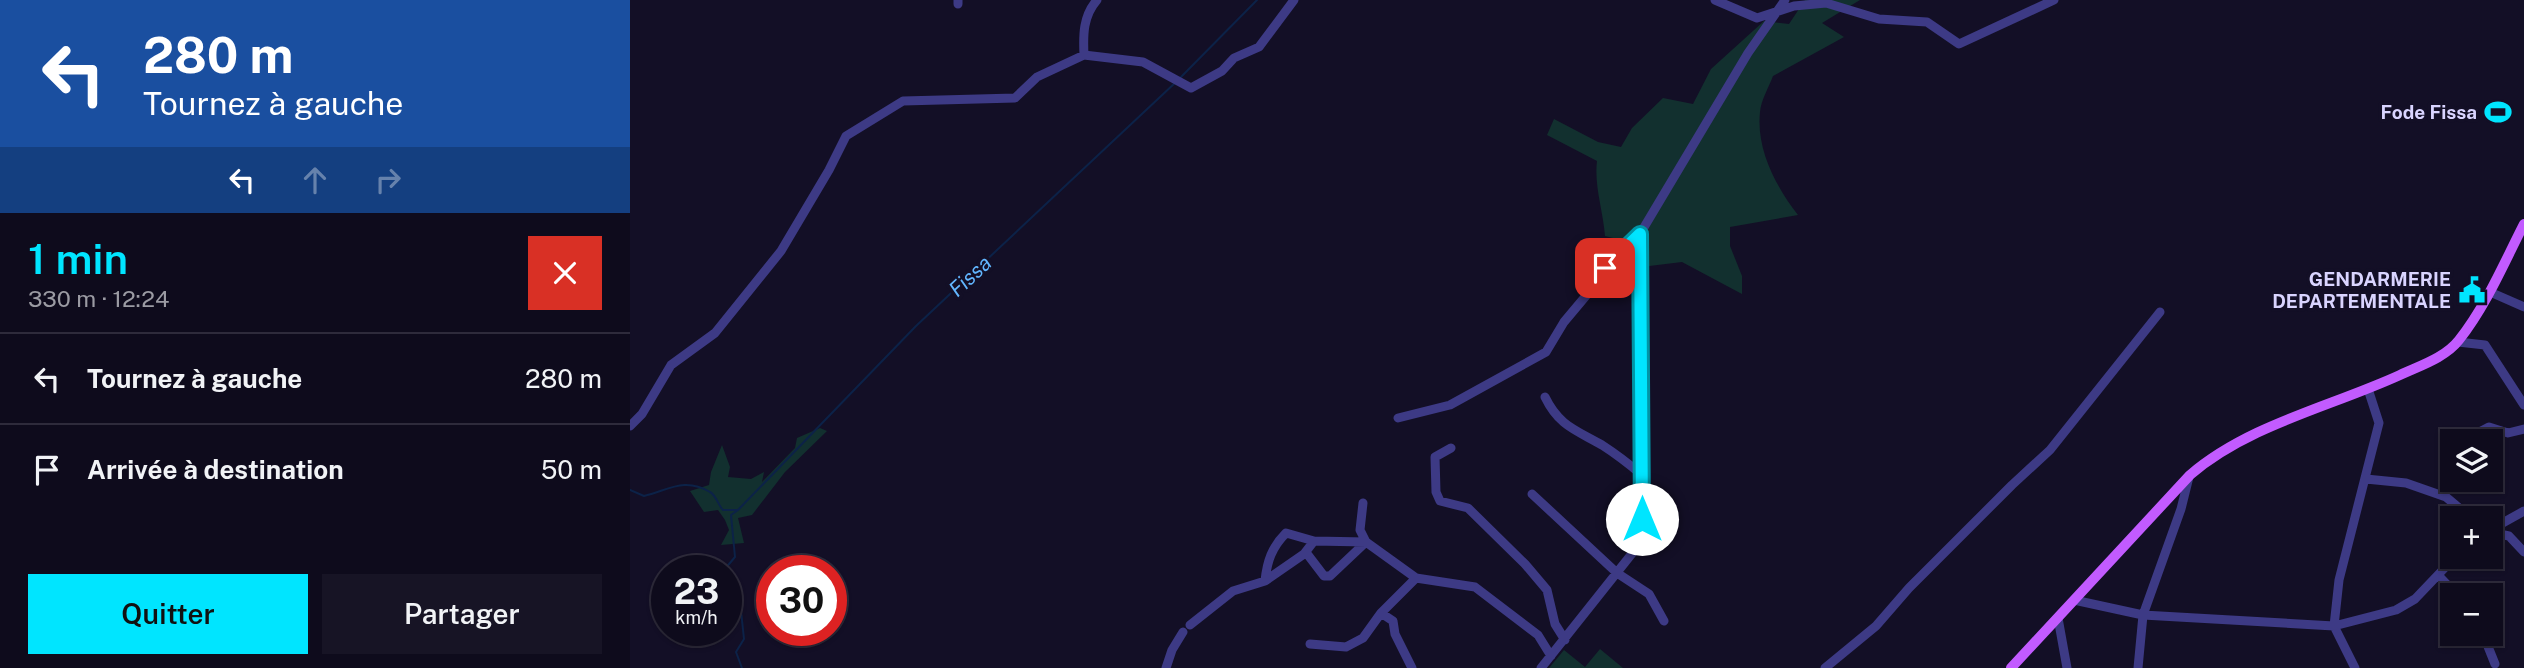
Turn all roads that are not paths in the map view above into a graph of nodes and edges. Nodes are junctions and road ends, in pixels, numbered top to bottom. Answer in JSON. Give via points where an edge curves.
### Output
{"nodes":[{"id":1,"x":1097,"y":0,"type":"edge"},
{"id":2,"x":1294,"y":0,"type":"edge"},
{"id":3,"x":1715,"y":0,"type":"edge"},
{"id":4,"x":1785,"y":0,"type":"edge"},
{"id":5,"x":2054,"y":0,"type":"edge"},
{"id":6,"x":1778,"y":11,"type":"junction"},
{"id":7,"x":1084,"y":55,"type":"junction"},
{"id":8,"x":2524,"y":224,"type":"edge"},
{"id":9,"x":1640,"y":234,"type":"junction"},
{"id":10,"x":2490,"y":292,"type":"junction"},
{"id":11,"x":2524,"y":307,"type":"edge"},
{"id":12,"x":2160,"y":312,"type":"dead end"},
{"id":13,"x":2458,"y":342,"type":"junction"},
{"id":14,"x":2368,"y":389,"type":"junction"},
{"id":15,"x":1545,"y":397,"type":"dead end"},
{"id":16,"x":2524,"y":405,"type":"edge"},
{"id":17,"x":1398,"y":418,"type":"dead end"},
{"id":18,"x":630,"y":426,"type":"edge"},
{"id":19,"x":2524,"y":429,"type":"edge"},
{"id":20,"x":2503,"y":431,"type":"edge"},
{"id":21,"x":1451,"y":448,"type":"dead end"},
{"id":22,"x":1642,"y":475,"type":"junction"},
{"id":23,"x":2190,"y":475,"type":"junction"},
{"id":24,"x":2366,"y":480,"type":"junction"},
{"id":25,"x":1532,"y":494,"type":"dead end"},
{"id":26,"x":1363,"y":503,"type":"dead end"},
{"id":27,"x":2457,"y":506,"type":"edge"},
{"id":28,"x":2524,"y":511,"type":"edge"},
{"id":29,"x":2503,"y":523,"type":"edge"},
{"id":30,"x":2503,"y":534,"type":"edge"},
{"id":31,"x":1314,"y":541,"type":"junction"},
{"id":32,"x":1366,"y":542,"type":"junction"},
{"id":33,"x":2524,"y":552,"type":"edge"},
{"id":34,"x":1304,"y":554,"type":"junction"},
{"id":35,"x":2444,"y":569,"type":"edge"},
{"id":36,"x":1617,"y":573,"type":"junction"},
{"id":37,"x":2438,"y":575,"type":"junction"},
{"id":38,"x":1416,"y":578,"type":"junction"},
{"id":39,"x":1265,"y":581,"type":"junction"},
{"id":40,"x":2446,"y":583,"type":"edge"},
{"id":41,"x":2074,"y":600,"type":"junction"},
{"id":42,"x":1381,"y":613,"type":"junction"},
{"id":43,"x":2143,"y":615,"type":"junction"},
{"id":44,"x":2058,"y":618,"type":"junction"},
{"id":45,"x":1664,"y":621,"type":"dead end"},
{"id":46,"x":1190,"y":625,"type":"dead end"},
{"id":47,"x":2334,"y":626,"type":"junction"},
{"id":48,"x":1183,"y":632,"type":"dead end"},
{"id":49,"x":1565,"y":640,"type":"junction"},
{"id":50,"x":1310,"y":644,"type":"dead end"},
{"id":51,"x":2488,"y":646,"type":"edge"},
{"id":52,"x":1551,"y":656,"type":"junction"},
{"id":53,"x":2495,"y":664,"type":"dead end"},
{"id":54,"x":1166,"y":668,"type":"edge"},
{"id":55,"x":1412,"y":668,"type":"edge"},
{"id":56,"x":1541,"y":668,"type":"edge"},
{"id":57,"x":1825,"y":668,"type":"edge"},
{"id":58,"x":2011,"y":668,"type":"edge"},
{"id":59,"x":2067,"y":668,"type":"edge"},
{"id":60,"x":2138,"y":668,"type":"edge"},
{"id":61,"x":2355,"y":668,"type":"edge"}],
"edges":[{"from":1,"to":7,"type":"street","via":[[1083,27]]},
{"from":2,"to":7,"type":"street","via":[[1259,47],[1191,88],[1143,62]]},
{"from":3,"to":6,"type":"street","via":[[1757,18]]},
{"from":4,"to":6,"type":"street"},
{"from":5,"to":6,"type":"street","via":[[1959,44],[1927,22],[1879,19],[1826,3]]},
{"from":6,"to":9,"type":"street"},
{"from":7,"to":18,"type":"street","via":[[1037,77],[1015,98],[903,101],[846,136],[781,251],[715,333],[671,365]]},
{"from":8,"to":10,"type":"main road"},
{"from":9,"to":17,"type":"street","via":[[1605,268],[1546,352],[1450,405]]},
{"from":9,"to":22,"type":"street"},
{"from":10,"to":11,"type":"street"},
{"from":10,"to":13,"type":"main road"},
{"from":12,"to":57,"type":"street","via":[[2050,450],[1876,626]]},
{"from":13,"to":14,"type":"main road"},
{"from":13,"to":16,"type":"street","via":[[2485,345]]},
{"from":14,"to":23,"type":"main road","via":[[2237,441]]},
{"from":14,"to":24,"type":"street","via":[[2379,423]]},
{"from":15,"to":22,"type":"street","via":[[1563,423]]},
{"from":19,"to":20,"type":"street"},
{"from":21,"to":49,"type":"street","via":[[1435,457],[1440,501],[1468,508],[1525,564],[1547,590],[1555,624]]},
{"from":22,"to":36,"type":"street","via":[[1642,541]]},
{"from":23,"to":41,"type":"main road"},
{"from":23,"to":43,"type":"street"},
{"from":24,"to":27,"type":"street","via":[[2406,483],[2446,497]]},
{"from":24,"to":47,"type":"street","via":[[2339,580]]},
{"from":25,"to":36,"type":"street"},
{"from":26,"to":32,"type":"street","via":[[1360,530]]},
{"from":28,"to":29,"type":"street"},
{"from":30,"to":33,"type":"street"},
{"from":31,"to":32,"type":"street"},
{"from":31,"to":34,"type":"street"},
{"from":31,"to":39,"type":"street","via":[[1286,533],[1274,545]]},
{"from":32,"to":34,"type":"street","via":[[1330,576],[1324,576]]},
{"from":32,"to":38,"type":"street"},
{"from":34,"to":39,"type":"street"},
{"from":35,"to":37,"type":"street"},
{"from":36,"to":45,"type":"street","via":[[1649,594]]},
{"from":36,"to":49,"type":"street"},
{"from":37,"to":40,"type":"street"},
{"from":37,"to":47,"type":"street","via":[[2415,599],[2396,610]]},
{"from":38,"to":42,"type":"street"},
{"from":38,"to":52,"type":"street","via":[[1475,587],[1538,635]]},
{"from":39,"to":46,"type":"street","via":[[1233,591]]},
{"from":41,"to":43,"type":"street"},
{"from":41,"to":44,"type":"main road"},
{"from":42,"to":50,"type":"street","via":[[1363,638],[1346,647]]},
{"from":42,"to":55,"type":"street","via":[[1393,621]]},
{"from":43,"to":47,"type":"street"},
{"from":43,"to":60,"type":"street"},
{"from":44,"to":58,"type":"main road"},
{"from":44,"to":59,"type":"street"},
{"from":47,"to":61,"type":"street"},
{"from":48,"to":54,"type":"street"},
{"from":49,"to":52,"type":"street"},
{"from":51,"to":53,"type":"street"},
{"from":52,"to":56,"type":"street"}]}
